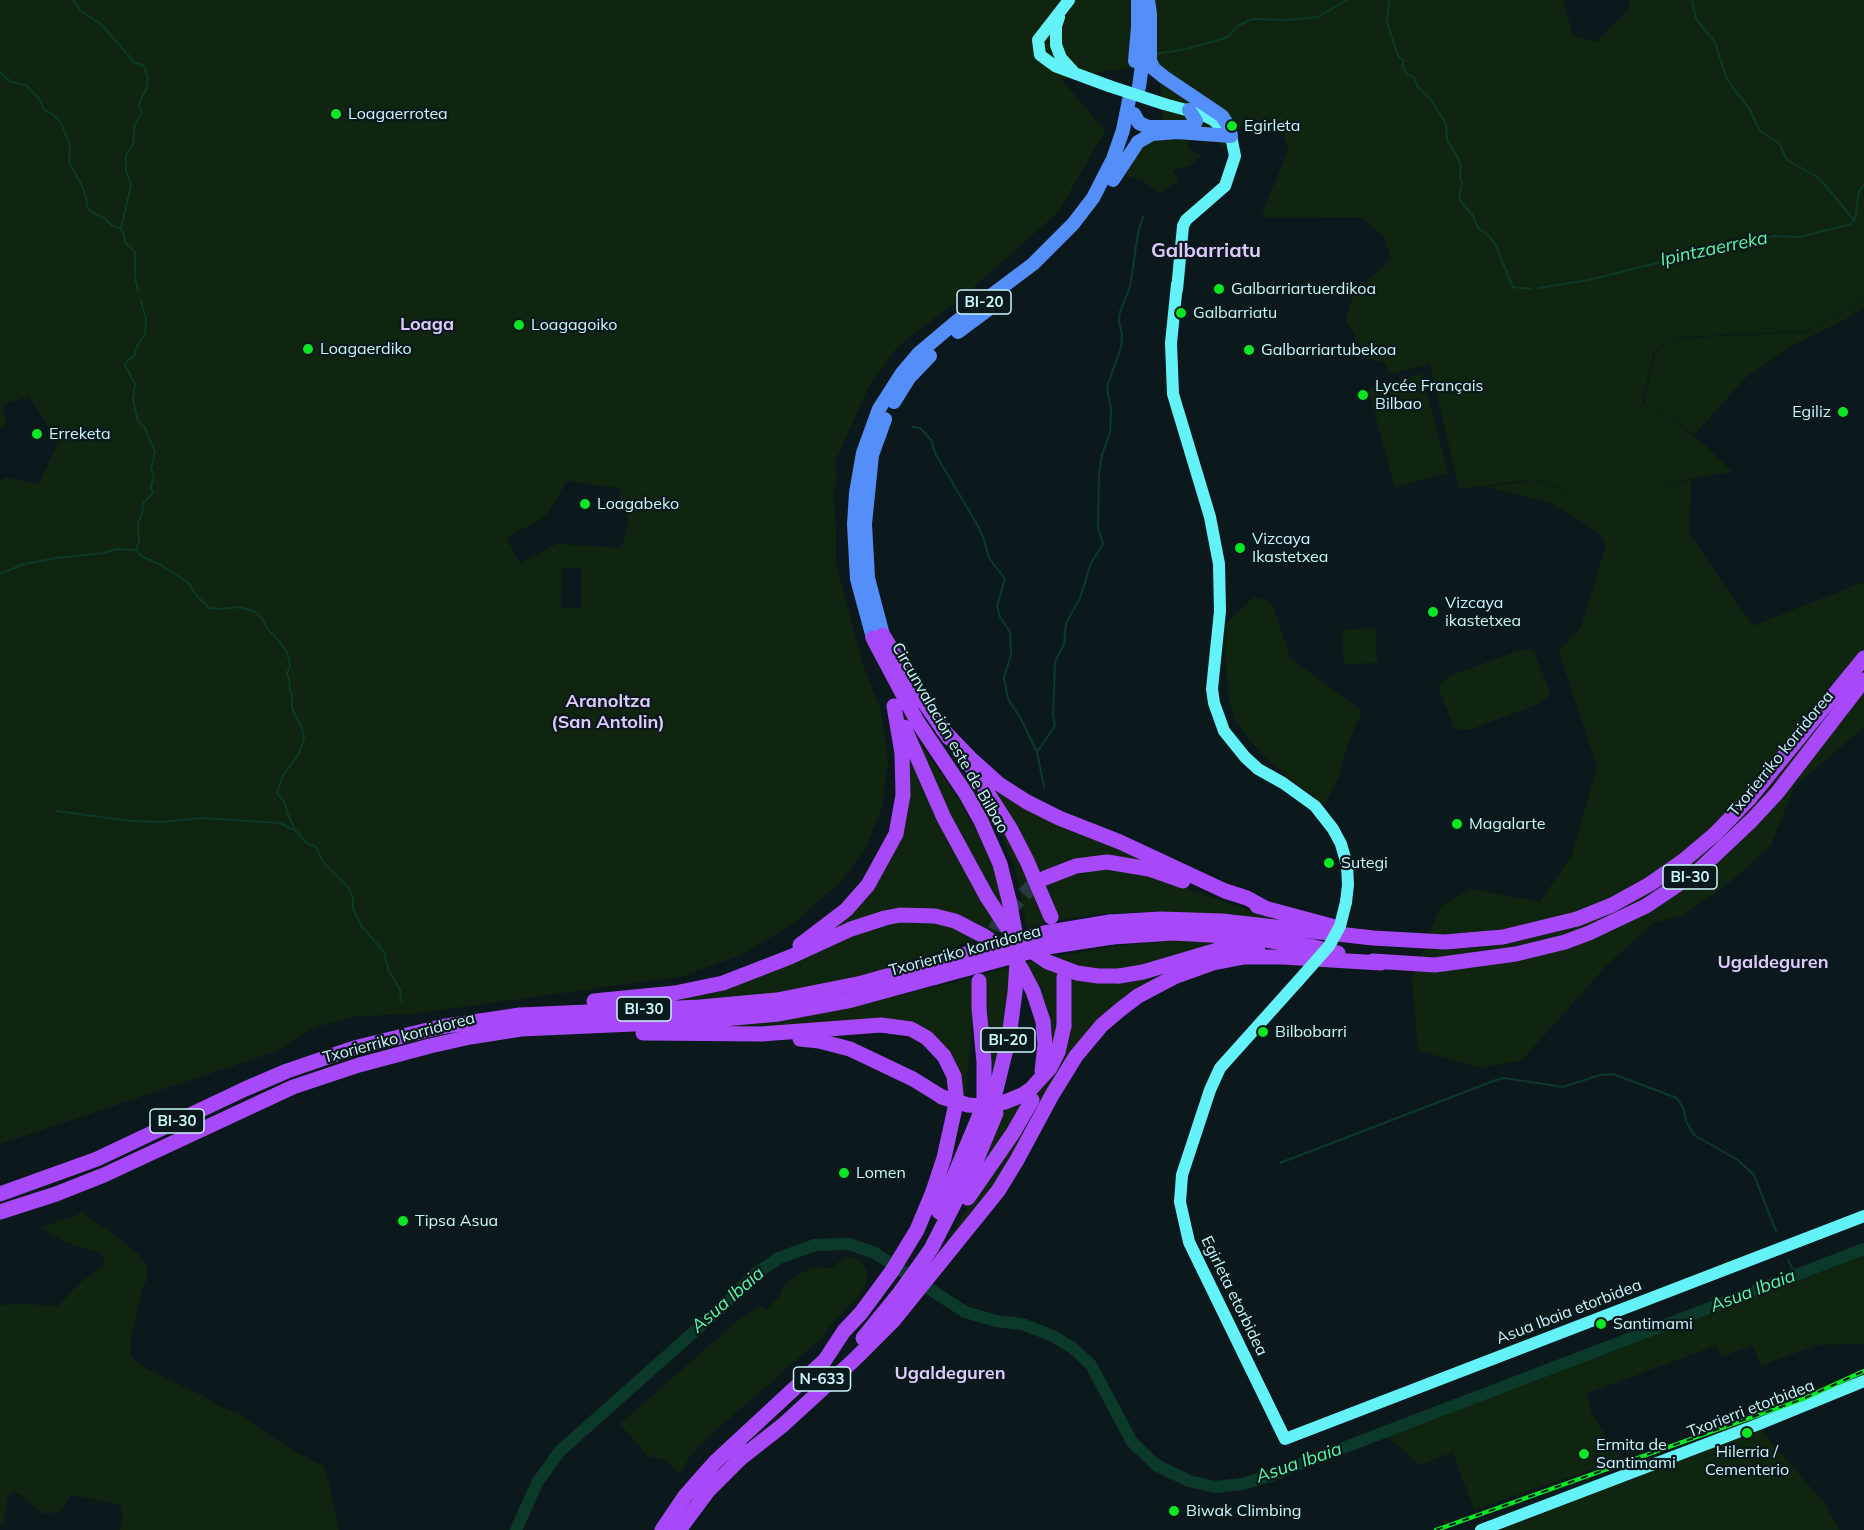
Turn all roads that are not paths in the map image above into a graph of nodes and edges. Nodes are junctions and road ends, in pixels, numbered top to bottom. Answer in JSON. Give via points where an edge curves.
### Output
{"nodes":[{"id":1,"x":1132,"y":0,"type":"edge"},
{"id":2,"x":1138,"y":0,"type":"edge"},
{"id":3,"x":1147,"y":0,"type":"edge"},
{"id":4,"x":1066,"y":4,"type":"edge"},
{"id":5,"x":1138,"y":27,"type":"junction"},
{"id":6,"x":1078,"y":74,"type":"junction"},
{"id":7,"x":1133,"y":105,"type":"junction"},
{"id":8,"x":1189,"y":110,"type":"junction"},
{"id":9,"x":1231,"y":136,"type":"junction"},
{"id":10,"x":1113,"y":180,"type":"junction"},
{"id":11,"x":878,"y":637,"type":"junction"},
{"id":12,"x":1864,"y":658,"type":"edge"},
{"id":13,"x":1864,"y":680,"type":"edge"},
{"id":14,"x":894,"y":706,"type":"junction"},
{"id":15,"x":943,"y":730,"type":"junction"},
{"id":16,"x":1045,"y":878,"type":"tunnel mouth"},
{"id":17,"x":1267,"y":909,"type":"junction"},
{"id":18,"x":1051,"y":917,"type":"dead end"},
{"id":19,"x":1111,"y":930,"type":"junction"},
{"id":20,"x":1372,"y":938,"type":"junction"},
{"id":21,"x":1348,"y":955,"type":"junction"},
{"id":22,"x":1381,"y":963,"type":"junction"},
{"id":23,"x":934,"y":970,"type":"junction"},
{"id":24,"x":742,"y":976,"type":"junction"},
{"id":25,"x":1064,"y":977,"type":"dead end"},
{"id":26,"x":979,"y":981,"type":"dead end"},
{"id":27,"x":761,"y":1034,"type":"junction"},
{"id":28,"x":430,"y":1046,"type":"junction"},
{"id":29,"x":354,"y":1048,"type":"junction"},
{"id":30,"x":1042,"y":1071,"type":"dead end"},
{"id":31,"x":951,"y":1100,"type":"junction"},
{"id":32,"x":1032,"y":1100,"type":"dead end"},
{"id":33,"x":991,"y":1105,"type":"junction"},
{"id":34,"x":0,"y":1194,"type":"edge"},
{"id":35,"x":0,"y":1212,"type":"edge"},
{"id":36,"x":1864,"y":1216,"type":"edge"},
{"id":37,"x":929,"y":1244,"type":"junction"},
{"id":38,"x":894,"y":1293,"type":"junction"},
{"id":39,"x":1864,"y":1381,"type":"edge"},
{"id":40,"x":1285,"y":1439,"type":"joint"},
{"id":41,"x":662,"y":1530,"type":"edge"},
{"id":42,"x":679,"y":1530,"type":"edge"},
{"id":43,"x":1481,"y":1530,"type":"edge"}],
"edges":[{"from":1,"to":5,"type":"main road"},
{"from":2,"to":5,"type":"main road"},
{"from":3,"to":5,"type":"main road","via":[[1135,86]]},
{"from":3,"to":9,"type":"main road","via":[[1150,61],[1154,69],[1222,116]]},
{"from":4,"to":6,"type":"street","via":[[1056,26],[1056,45],[1065,63]]},
{"from":4,"to":6,"type":"street","via":[[1043,32],[1038,47],[1044,59]]},
{"from":6,"to":8,"type":"street","bridge":true},
{"from":7,"to":8,"type":"main road","via":[[1139,123],[1148,127],[1193,127],[1196,121]]},
{"from":7,"to":10,"type":"main road","name":"Circunvalación este de Bilbao","number":"BI-20","via":[[1126,146]]},
{"from":7,"to":11,"type":"main road","name":"Circunvalación este de Bilbao","number":"BI-20","via":[[1110,165],[1093,198],[1073,224],[1033,264],[919,353],[879,409],[863,453],[854,517],[857,579]]},
{"from":8,"to":9,"type":"street","via":[[1214,120]]},
{"from":9,"to":10,"type":"main road","via":[[1152,134],[1138,142]]},
{"from":9,"to":40,"type":"street","name":"Egirleta etorbidea","bridge":true,"via":[[1235,156],[1225,186],[1183,226],[1175,343],[1179,416],[1213,526],[1220,573],[1216,647],[1219,689],[1228,721],[1246,749],[1322,813],[1339,838],[1348,885],[1340,926],[1329,946],[1220,1068],[1182,1174],[1180,1192],[1189,1242]]},
{"from":10,"to":11,"type":"main road","name":"Circunvalación este de Bilbao","number":"BI-20","via":[[1072,238],[1030,278],[926,360],[909,378],[888,414],[872,455],[865,524],[868,578]]},
{"from":11,"to":14,"type":"highway"},
{"from":11,"to":15,"type":"highway"},
{"from":11,"to":33,"type":"highway","name":"Circunvalación este de Bilbao","number":"BI-20","via":[[917,721],[981,820],[1000,864],[1009,900],[1018,948],[1015,992],[1009,1036]]},
{"from":12,"to":20,"type":"highway","name":"Txorierriko korridorea","number":"BI-30","via":[[1736,813],[1692,854],[1635,892],[1563,924],[1503,937],[1445,942]]},
{"from":13,"to":22,"type":"highway","name":"Txorierriko korridorea","number":"BI-30","via":[[1752,820],[1698,871],[1646,906],[1565,942],[1495,959],[1435,965]]},
{"from":14,"to":21,"type":"highway","bridge":true,"via":[[944,818],[987,897],[1006,926],[1027,948],[1048,962],[1077,973],[1119,976],[1239,947]]},
{"from":14,"to":24,"type":"highway","via":[[902,753],[903,795],[896,834],[885,857],[846,910],[797,947]]},
{"from":15,"to":17,"type":"highway","via":[[1013,795]]},
{"from":15,"to":18,"type":"highway","via":[[1004,819]]},
{"from":16,"to":17,"type":"highway","via":[[1076,866],[1122,864],[1163,873]]},
{"from":17,"to":20,"type":"highway"},
{"from":19,"to":20,"type":"highway","name":"Txorierriko korridorea","number":"BI-30","via":[[1161,919],[1222,921]]},
{"from":19,"to":21,"type":"highway","name":"Txorierriko korridorea","number":"BI-30","via":[[1244,937]]},
{"from":19,"to":23,"type":"highway","name":"Txorierriko korridorea","number":"BI-30","bridge":true,"via":[[1044,933]]},
{"from":21,"to":22,"type":"highway","name":"Txorierriko korridorea"},
{"from":22,"to":37,"type":"highway","via":[[1244,957],[1189,971],[1138,996],[1102,1025],[1076,1056],[1006,1178],[979,1216]]},
{"from":23,"to":28,"type":"highway","name":"Txorierriko korridorea","number":"BI-30","via":[[865,997],[779,1014],[521,1029]]},
{"from":23,"to":29,"type":"highway","name":"Txorierriko korridorea","number":"BI-30","via":[[777,1000],[520,1015],[440,1027]]},
{"from":24,"to":29,"type":"highway","via":[[675,993],[476,1012],[397,1032]]},
{"from":24,"to":30,"type":"highway","bridge":true,"via":[[885,918],[919,915],[955,921],[1014,958],[1033,991],[1043,1021]]},
{"from":25,"to":31,"type":"highway","bridge":true,"via":[[1064,1026],[1058,1052],[1031,1089],[1005,1102],[983,1106]]},
{"from":26,"to":33,"type":"highway"},
{"from":27,"to":28,"type":"highway","via":[[615,1033]]},
{"from":27,"to":31,"type":"highway","via":[[850,1049]]},
{"from":27,"to":31,"type":"highway","via":[[881,1025],[911,1029],[945,1056],[954,1076]]},
{"from":28,"to":35,"type":"highway","name":"Txorierriko korridorea","number":"BI-30","via":[[293,1087],[104,1175]]},
{"from":29,"to":34,"type":"highway","name":"Txorierriko korridorea","number":"BI-30","via":[[245,1089],[97,1159]]},
{"from":31,"to":37,"type":"highway","via":[[944,1158],[932,1194]]},
{"from":32,"to":37,"type":"highway","via":[[946,1234]]},
{"from":33,"to":37,"type":"highway","via":[[958,1185],[939,1212]]},
{"from":33,"to":37,"type":"highway","via":[[976,1161]]},
{"from":36,"to":40,"type":"street","name":"Asua Ibaia etorbidea"},
{"from":37,"to":38,"type":"highway"},
{"from":37,"to":38,"type":"highway"},
{"from":38,"to":41,"type":"highway","number":"N-633","via":[[861,1313],[825,1360],[715,1462]]},
{"from":38,"to":42,"type":"highway","via":[[855,1359],[741,1458],[708,1491]]},
{"from":39,"to":43,"type":"street","name":"Txorierri etorbidea"}]}
